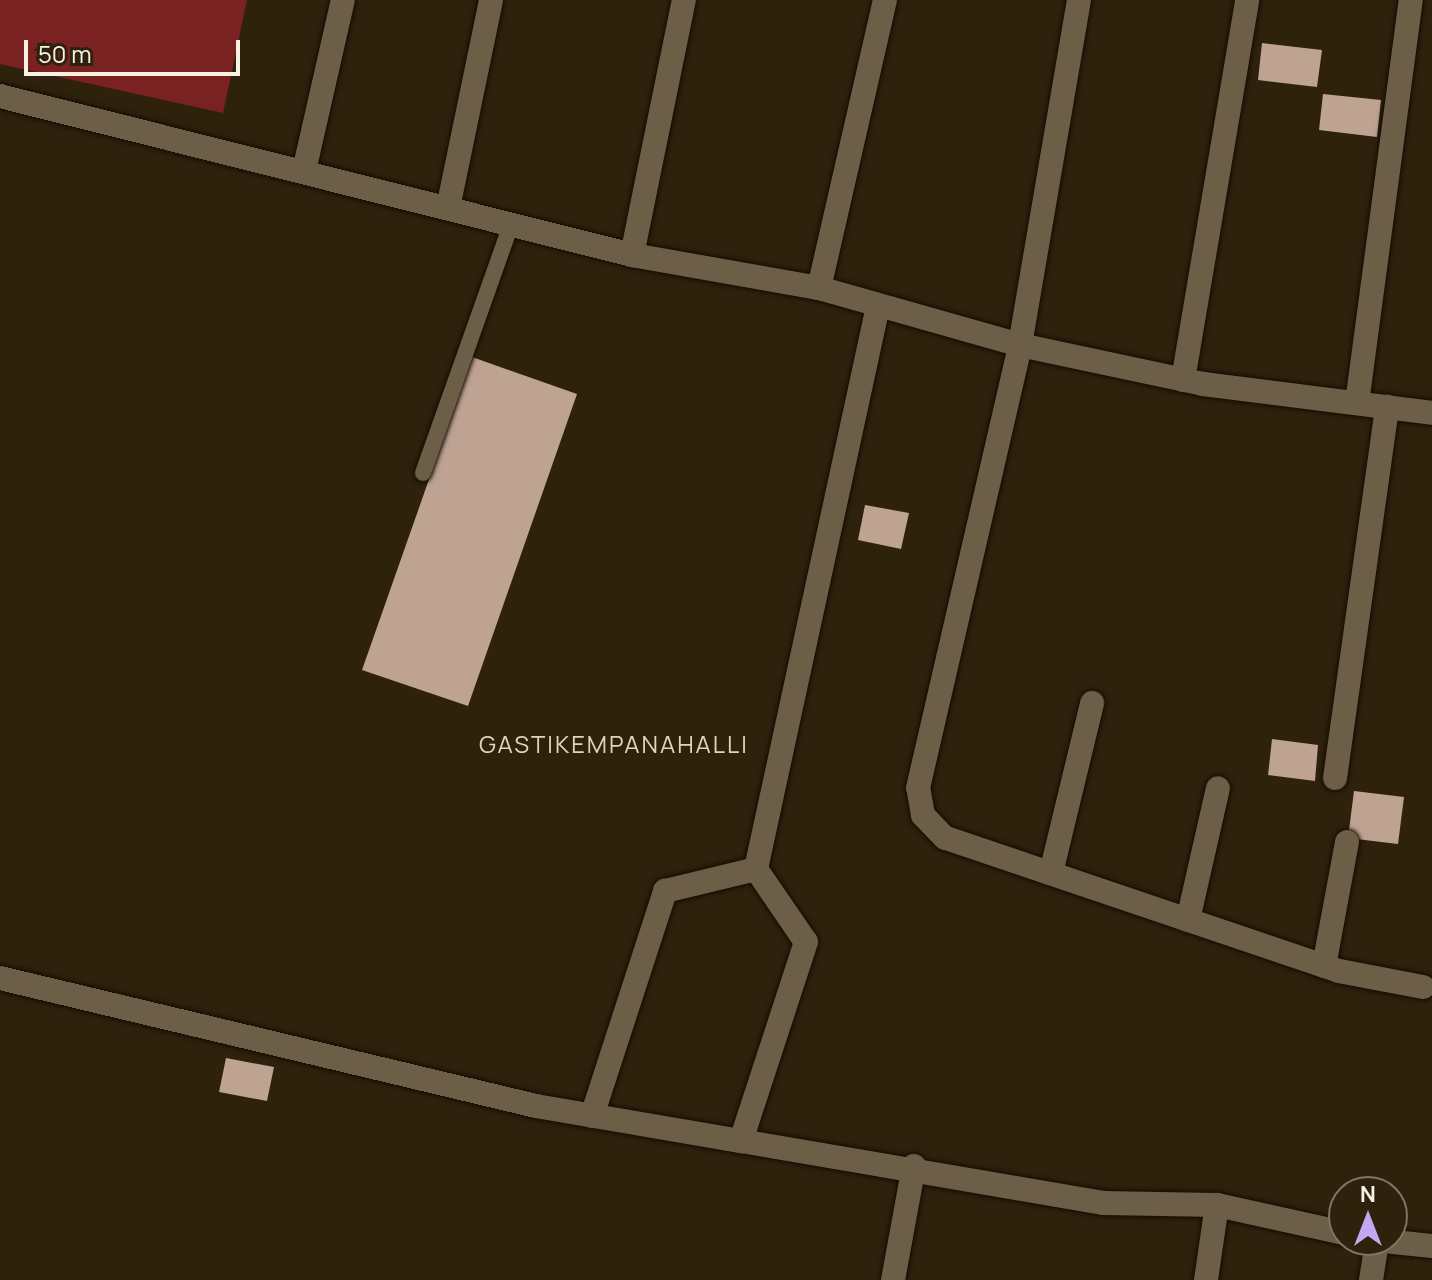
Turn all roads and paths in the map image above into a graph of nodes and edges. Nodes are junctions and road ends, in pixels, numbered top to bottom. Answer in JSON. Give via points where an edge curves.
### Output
{"nodes":[{"id":1,"x":343,"y":0,"type":"edge"},
{"id":2,"x":491,"y":0,"type":"edge"},
{"id":3,"x":684,"y":0,"type":"edge"},
{"id":4,"x":885,"y":0,"type":"edge"},
{"id":5,"x":1079,"y":0,"type":"edge"},
{"id":6,"x":1247,"y":0,"type":"edge"},
{"id":7,"x":1411,"y":0,"type":"edge"},
{"id":8,"x":0,"y":96,"type":"edge"},
{"id":9,"x":304,"y":171,"type":"junction"},
{"id":10,"x":448,"y":208,"type":"junction"},
{"id":11,"x":511,"y":224,"type":"junction"},
{"id":12,"x":632,"y":255,"type":"junction"},
{"id":13,"x":819,"y":288,"type":"junction"},
{"id":14,"x":878,"y":306,"type":"junction"},
{"id":15,"x":1020,"y":345,"type":"junction"},
{"id":16,"x":1183,"y":380,"type":"junction"},
{"id":17,"x":1357,"y":403,"type":"junction"},
{"id":18,"x":1387,"y":407,"type":"junction"},
{"id":19,"x":1432,"y":413,"type":"edge"},
{"id":20,"x":423,"y":473,"type":"dead end"},
{"id":21,"x":1092,"y":703,"type":"dead end"},
{"id":22,"x":1335,"y":778,"type":"dead end"},
{"id":23,"x":1218,"y":788,"type":"dead end"},
{"id":24,"x":1347,"y":842,"type":"dead end"},
{"id":25,"x":756,"y":869,"type":"junction"},
{"id":26,"x":1051,"y":873,"type":"junction"},
{"id":27,"x":1188,"y":920,"type":"junction"},
{"id":28,"x":1324,"y":966,"type":"junction"},
{"id":29,"x":0,"y":978,"type":"edge"},
{"id":30,"x":1423,"y":987,"type":"dead end"},
{"id":31,"x":592,"y":1116,"type":"junction"},
{"id":32,"x":741,"y":1141,"type":"junction"},
{"id":33,"x":914,"y":1166,"type":"junction"},
{"id":34,"x":1217,"y":1205,"type":"junction"},
{"id":35,"x":1328,"y":1229,"type":"edge"},
{"id":36,"x":1408,"y":1243,"type":"edge"},
{"id":37,"x":1432,"y":1246,"type":"edge"},
{"id":38,"x":1373,"y":1256,"type":"edge"},
{"id":39,"x":893,"y":1280,"type":"edge"},
{"id":40,"x":1206,"y":1280,"type":"edge"},
{"id":41,"x":1371,"y":1280,"type":"edge"}],
"edges":[{"from":1,"to":9,"type":"street"},
{"from":2,"to":10,"type":"street"},
{"from":3,"to":12,"type":"street"},
{"from":4,"to":13,"type":"street"},
{"from":5,"to":15,"type":"street"},
{"from":6,"to":16,"type":"street"},
{"from":7,"to":17,"type":"street"},
{"from":8,"to":9,"type":"street"},
{"from":9,"to":10,"type":"street"},
{"from":10,"to":11,"type":"street"},
{"from":11,"to":12,"type":"street"},
{"from":11,"to":20,"type":"lane"},
{"from":12,"to":13,"type":"street"},
{"from":13,"to":14,"type":"street"},
{"from":14,"to":15,"type":"street"},
{"from":14,"to":25,"type":"street"},
{"from":15,"to":16,"type":"street"},
{"from":15,"to":26,"type":"street","via":[[918,788],[923,815],[945,838]]},
{"from":16,"to":17,"type":"street"},
{"from":17,"to":18,"type":"street"},
{"from":18,"to":19,"type":"street"},
{"from":18,"to":22,"type":"street"},
{"from":21,"to":26,"type":"street"},
{"from":23,"to":27,"type":"street"},
{"from":24,"to":28,"type":"street"},
{"from":25,"to":31,"type":"street","via":[[665,891]]},
{"from":25,"to":32,"type":"street","via":[[806,942]]},
{"from":26,"to":27,"type":"street"},
{"from":27,"to":28,"type":"street"},
{"from":28,"to":30,"type":"street"},
{"from":29,"to":31,"type":"street"},
{"from":31,"to":32,"type":"street"},
{"from":32,"to":33,"type":"street"},
{"from":33,"to":34,"type":"street","via":[[1103,1203]]},
{"from":33,"to":39,"type":"street"},
{"from":34,"to":35,"type":"street"},
{"from":34,"to":40,"type":"street"},
{"from":36,"to":37,"type":"street"},
{"from":38,"to":41,"type":"street"}]}
